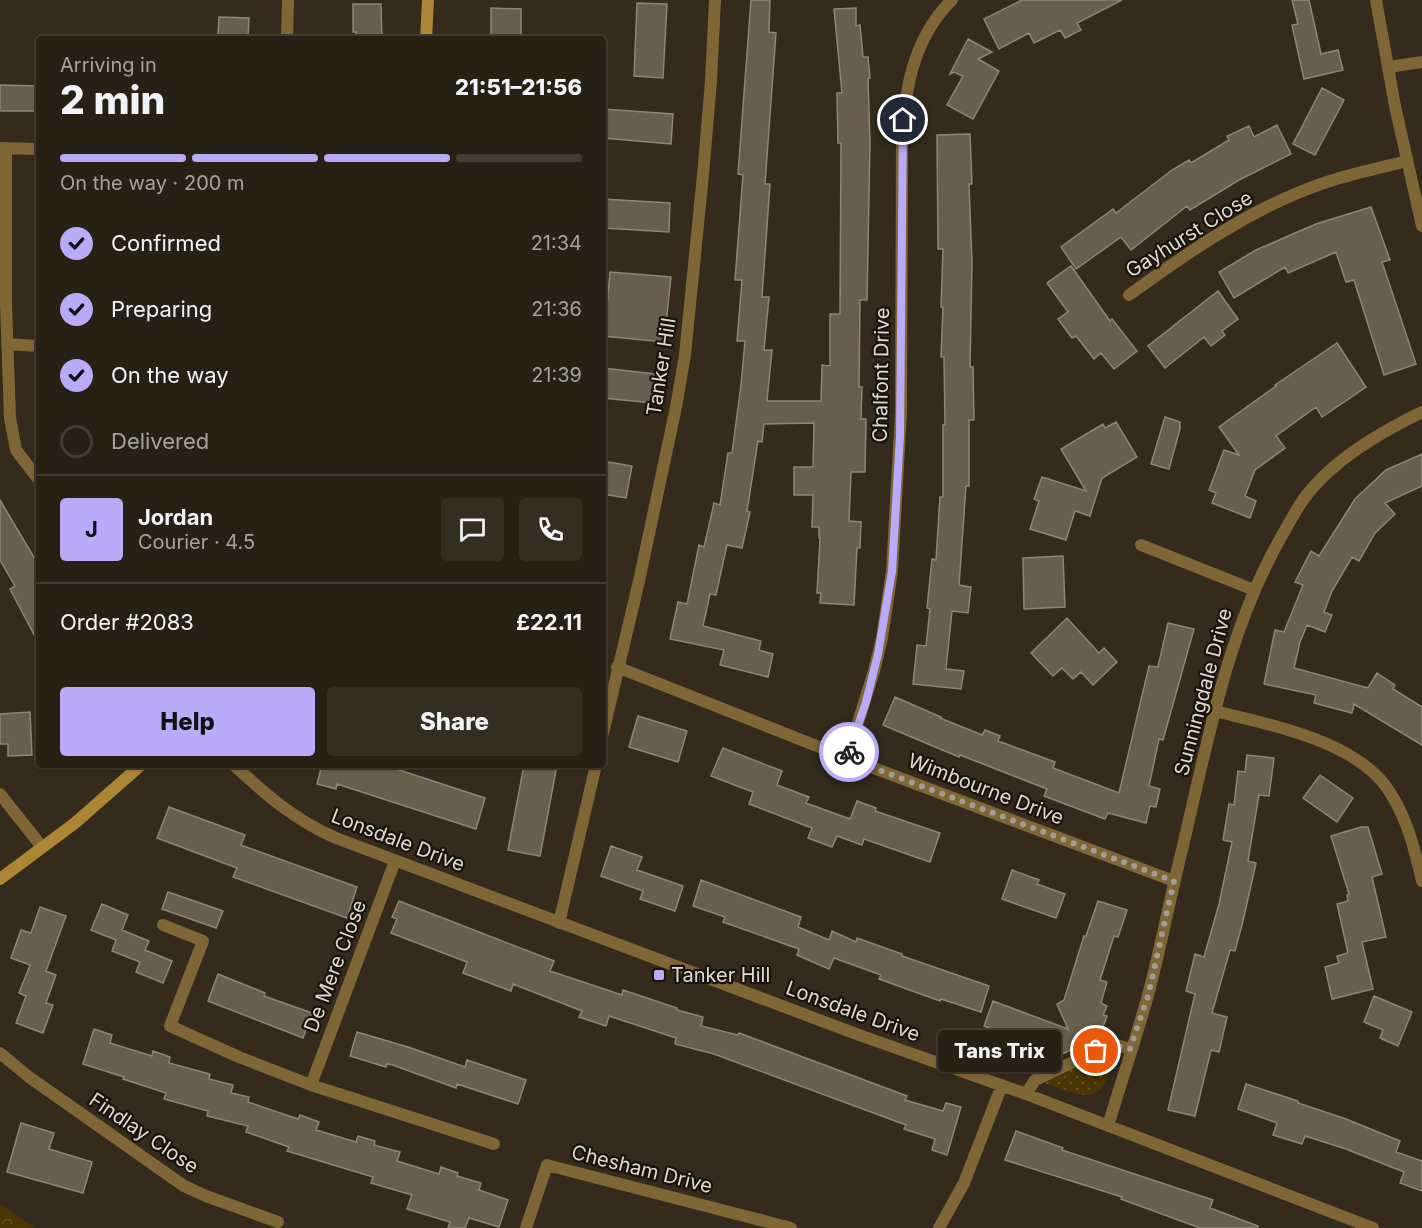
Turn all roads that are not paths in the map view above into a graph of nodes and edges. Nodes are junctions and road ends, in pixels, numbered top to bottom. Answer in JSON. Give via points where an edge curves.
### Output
{"nodes":[{"id":1,"x":288,"y":0,"type":"edge"},
{"id":2,"x":428,"y":0,"type":"edge"},
{"id":3,"x":715,"y":0,"type":"edge"},
{"id":4,"x":952,"y":0,"type":"edge"},
{"id":5,"x":1376,"y":0,"type":"edge"},
{"id":6,"x":287,"y":36,"type":"edge"},
{"id":7,"x":426,"y":36,"type":"edge"},
{"id":8,"x":1422,"y":62,"type":"edge"},
{"id":9,"x":1389,"y":67,"type":"junction"},
{"id":10,"x":3,"y":148,"type":"edge"},
{"id":11,"x":36,"y":149,"type":"edge"},
{"id":12,"x":1407,"y":161,"type":"junction"},
{"id":13,"x":1422,"y":226,"type":"edge"},
{"id":14,"x":1129,"y":295,"type":"dead end"},
{"id":15,"x":7,"y":344,"type":"junction"},
{"id":16,"x":36,"y":346,"type":"edge"},
{"id":17,"x":1422,"y":412,"type":"edge"},
{"id":18,"x":36,"y":476,"type":"edge"},
{"id":19,"x":1141,"y":545,"type":"dead end"},
{"id":20,"x":1254,"y":590,"type":"junction"},
{"id":21,"x":617,"y":667,"type":"junction"},
{"id":22,"x":1215,"y":711,"type":"junction"},
{"id":23,"x":606,"y":719,"type":"edge"},
{"id":24,"x":847,"y":758,"type":"junction"},
{"id":25,"x":138,"y":768,"type":"edge"},
{"id":26,"x":237,"y":768,"type":"edge"},
{"id":27,"x":595,"y":768,"type":"edge"},
{"id":28,"x":0,"y":794,"type":"edge"},
{"id":29,"x":42,"y":847,"type":"junction"},
{"id":30,"x":395,"y":861,"type":"junction"},
{"id":31,"x":0,"y":879,"type":"edge"},
{"id":32,"x":1174,"y":881,"type":"junction"},
{"id":33,"x":1422,"y":881,"type":"edge"},
{"id":34,"x":559,"y":923,"type":"junction"},
{"id":35,"x":163,"y":925,"type":"dead end"},
{"id":36,"x":1130,"y":1049,"type":"junction"},
{"id":37,"x":0,"y":1053,"type":"edge"},
{"id":38,"x":311,"y":1085,"type":"junction"},
{"id":39,"x":1002,"y":1085,"type":"junction"},
{"id":40,"x":1026,"y":1094,"type":"junction"},
{"id":41,"x":1108,"y":1126,"type":"junction"},
{"id":42,"x":494,"y":1144,"type":"dead end"},
{"id":43,"x":278,"y":1222,"type":"dead end"},
{"id":44,"x":526,"y":1228,"type":"edge"},
{"id":45,"x":791,"y":1228,"type":"edge"},
{"id":46,"x":939,"y":1228,"type":"edge"},
{"id":47,"x":1373,"y":1228,"type":"edge"}],
"edges":[{"from":1,"to":6,"type":"street"},
{"from":2,"to":7,"type":"street"},
{"from":3,"to":21,"type":"street","name":"Tanker Hill","via":[[685,355],[639,581]]},
{"from":4,"to":24,"type":"street","name":"Chalfont Drive","via":[[922,41],[904,107],[900,460],[892,571],[877,660]]},
{"from":5,"to":9,"type":"street"},
{"from":8,"to":9,"type":"street"},
{"from":9,"to":12,"type":"street"},
{"from":10,"to":11,"type":"street"},
{"from":10,"to":15,"type":"street"},
{"from":12,"to":13,"type":"street"},
{"from":12,"to":14,"type":"street","name":"Gayhurst Close","via":[[1325,182],[1263,209],[1202,244]]},
{"from":15,"to":16,"type":"street"},
{"from":15,"to":18,"type":"street","via":[[12,438],[16,450]]},
{"from":17,"to":20,"type":"street","name":"Sunningdale Drive","via":[[1360,448],[1318,482],[1296,511]]},
{"from":19,"to":20,"type":"street"},
{"from":20,"to":22,"type":"street","name":"Sunningdale Drive"},
{"from":21,"to":23,"type":"street","name":"Tanker Hill"},
{"from":21,"to":24,"type":"street","name":"Wimbourne Drive"},
{"from":22,"to":32,"type":"street","name":"Sunningdale Drive"},
{"from":22,"to":33,"type":"street","via":[[1332,747],[1377,776],[1406,822]]},
{"from":24,"to":32,"type":"street","name":"Wimbourne Drive"},
{"from":25,"to":29,"type":"street"},
{"from":26,"to":30,"type":"street","name":"Lonsdale Drive","via":[[302,822]]},
{"from":27,"to":34,"type":"street"},
{"from":28,"to":29,"type":"street"},
{"from":29,"to":31,"type":"street"},
{"from":30,"to":34,"type":"street","name":"Lonsdale Drive"},
{"from":30,"to":38,"type":"street","name":"De Mere Close"},
{"from":32,"to":36,"type":"street","name":"Sunningdale Drive","via":[[1148,996]]},
{"from":34,"to":39,"type":"street","name":"Lonsdale Drive"},
{"from":35,"to":38,"type":"street","via":[[203,941],[170,1026]]},
{"from":36,"to":40,"type":"street","via":[[1105,1047],[1035,1080]]},
{"from":36,"to":41,"type":"street","name":"Sunningdale Drive"},
{"from":37,"to":43,"type":"street","name":"Findlay Close","via":[[28,1077],[184,1185]]},
{"from":38,"to":42,"type":"street"},
{"from":39,"to":40,"type":"street","name":"Lonsdale Drive"},
{"from":39,"to":46,"type":"street","via":[[964,1183]]},
{"from":40,"to":41,"type":"street","name":"Lonsdale Drive"},
{"from":41,"to":47,"type":"street","name":"Lonsdale Drive"},
{"from":44,"to":45,"type":"street","name":"Chesham Drive","via":[[548,1165]]}]}
